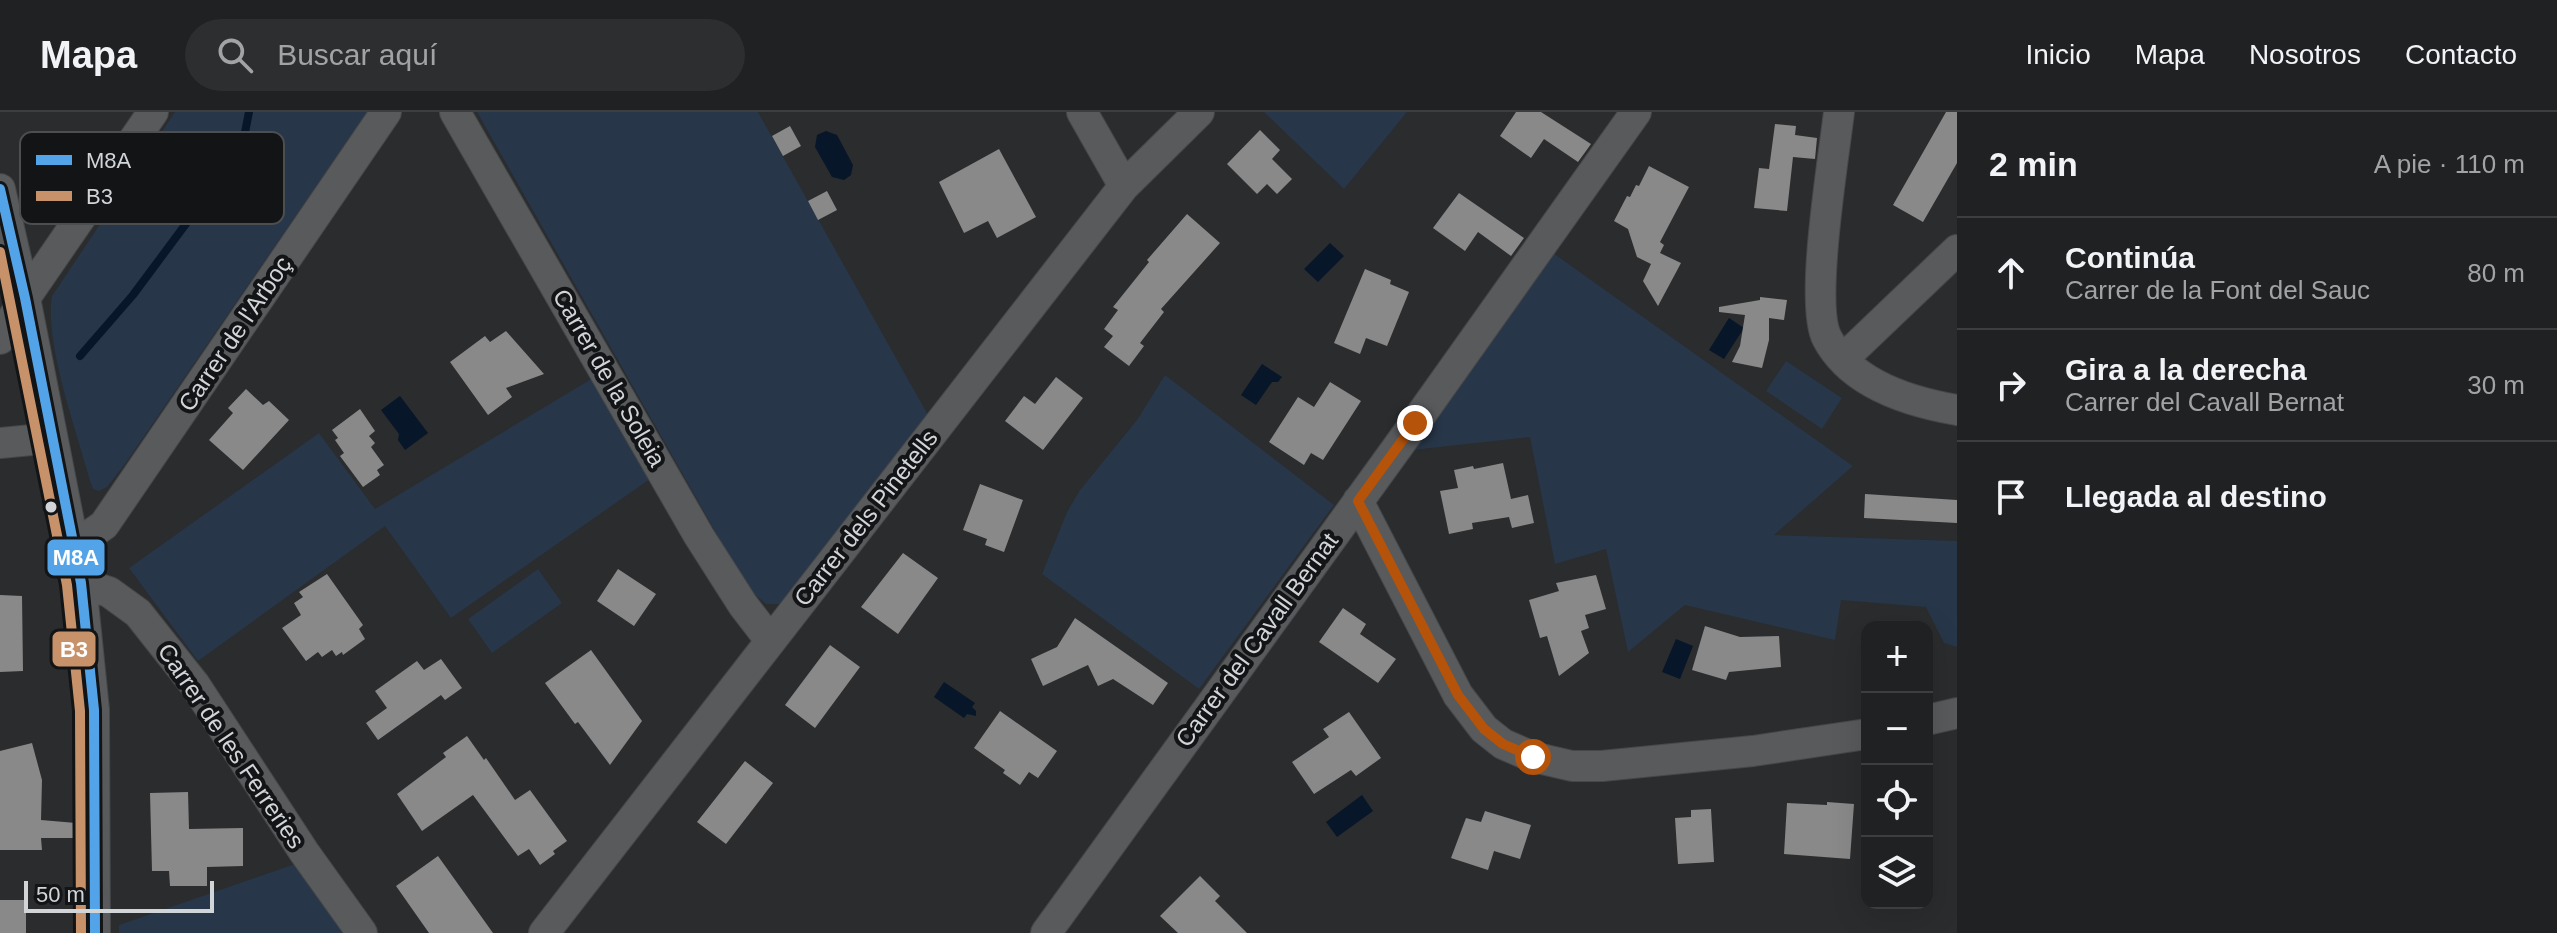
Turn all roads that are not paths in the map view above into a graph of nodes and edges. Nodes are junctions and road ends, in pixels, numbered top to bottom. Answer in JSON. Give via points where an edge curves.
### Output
{"nodes":[{"id":1,"x":153,"y":112,"type":"edge"},
{"id":2,"x":386,"y":112,"type":"edge"},
{"id":3,"x":455,"y":112,"type":"edge"},
{"id":4,"x":1082,"y":112,"type":"edge"},
{"id":5,"x":1199,"y":112,"type":"edge"},
{"id":6,"x":1636,"y":112,"type":"edge"},
{"id":7,"x":1839,"y":112,"type":"edge"},
{"id":8,"x":139,"y":132,"type":"edge"},
{"id":9,"x":1124,"y":186,"type":"junction"},
{"id":10,"x":0,"y":189,"type":"edge"},
{"id":11,"x":76,"y":224,"type":"edge"},
{"id":12,"x":1957,"y":250,"type":"edge"},
{"id":13,"x":25,"y":298,"type":"junction"},
{"id":14,"x":0,"y":339,"type":"edge"},
{"id":15,"x":1843,"y":359,"type":"junction"},
{"id":16,"x":1957,"y":410,"type":"edge"},
{"id":17,"x":52,"y":438,"type":"junction"},
{"id":18,"x":0,"y":443,"type":"edge"},
{"id":19,"x":1358,"y":501,"type":"junction"},
{"id":20,"x":74,"y":546,"type":"junction"},
{"id":21,"x":81,"y":583,"type":"junction"},
{"id":22,"x":770,"y":640,"type":"junction"},
{"id":23,"x":1957,"y":713,"type":"edge"},
{"id":24,"x":1933,"y":719,"type":"edge"},
{"id":25,"x":1861,"y":735,"type":"edge"},
{"id":26,"x":95,"y":933,"type":"edge"},
{"id":27,"x":362,"y":933,"type":"edge"},
{"id":28,"x":544,"y":933,"type":"edge"},
{"id":29,"x":1046,"y":933,"type":"edge"}],
"edges":[{"from":1,"to":8,"type":"street"},
{"from":2,"to":20,"type":"street","name":"Carrer de l'Arboç","via":[[104,525]]},
{"from":3,"to":22,"type":"street","name":"Carrer de la Soleia","via":[[699,536]]},
{"from":4,"to":9,"type":"street"},
{"from":5,"to":9,"type":"street","name":"Carrer dels Pinetells"},
{"from":6,"to":19,"type":"street","name":"Carrer del Cavall Bernat"},
{"from":7,"to":15,"type":"street","via":[[1821,301],[1826,337]]},
{"from":9,"to":22,"type":"street","name":"Carrer dels Pinetells"},
{"from":10,"to":13,"type":"street"},
{"from":11,"to":13,"type":"street"},
{"from":12,"to":15,"type":"street"},
{"from":13,"to":14,"type":"street"},
{"from":13,"to":17,"type":"street"},
{"from":15,"to":16,"type":"street","via":[[1886,391]]},
{"from":17,"to":18,"type":"street"},
{"from":17,"to":20,"type":"street"},
{"from":19,"to":25,"type":"street","via":[[1458,695],[1503,744],[1572,766],[1602,766]]},
{"from":19,"to":29,"type":"street","name":"Carrer del Cavall Bernat"},
{"from":20,"to":21,"type":"street"},
{"from":21,"to":26,"type":"street","via":[[94,710]]},
{"from":21,"to":27,"type":"street","name":"Carrer de les Ferreries","via":[[109,592],[138,613],[195,685]]},
{"from":22,"to":28,"type":"street","name":"Carrer dels Pinetells"},
{"from":23,"to":24,"type":"street"}]}
